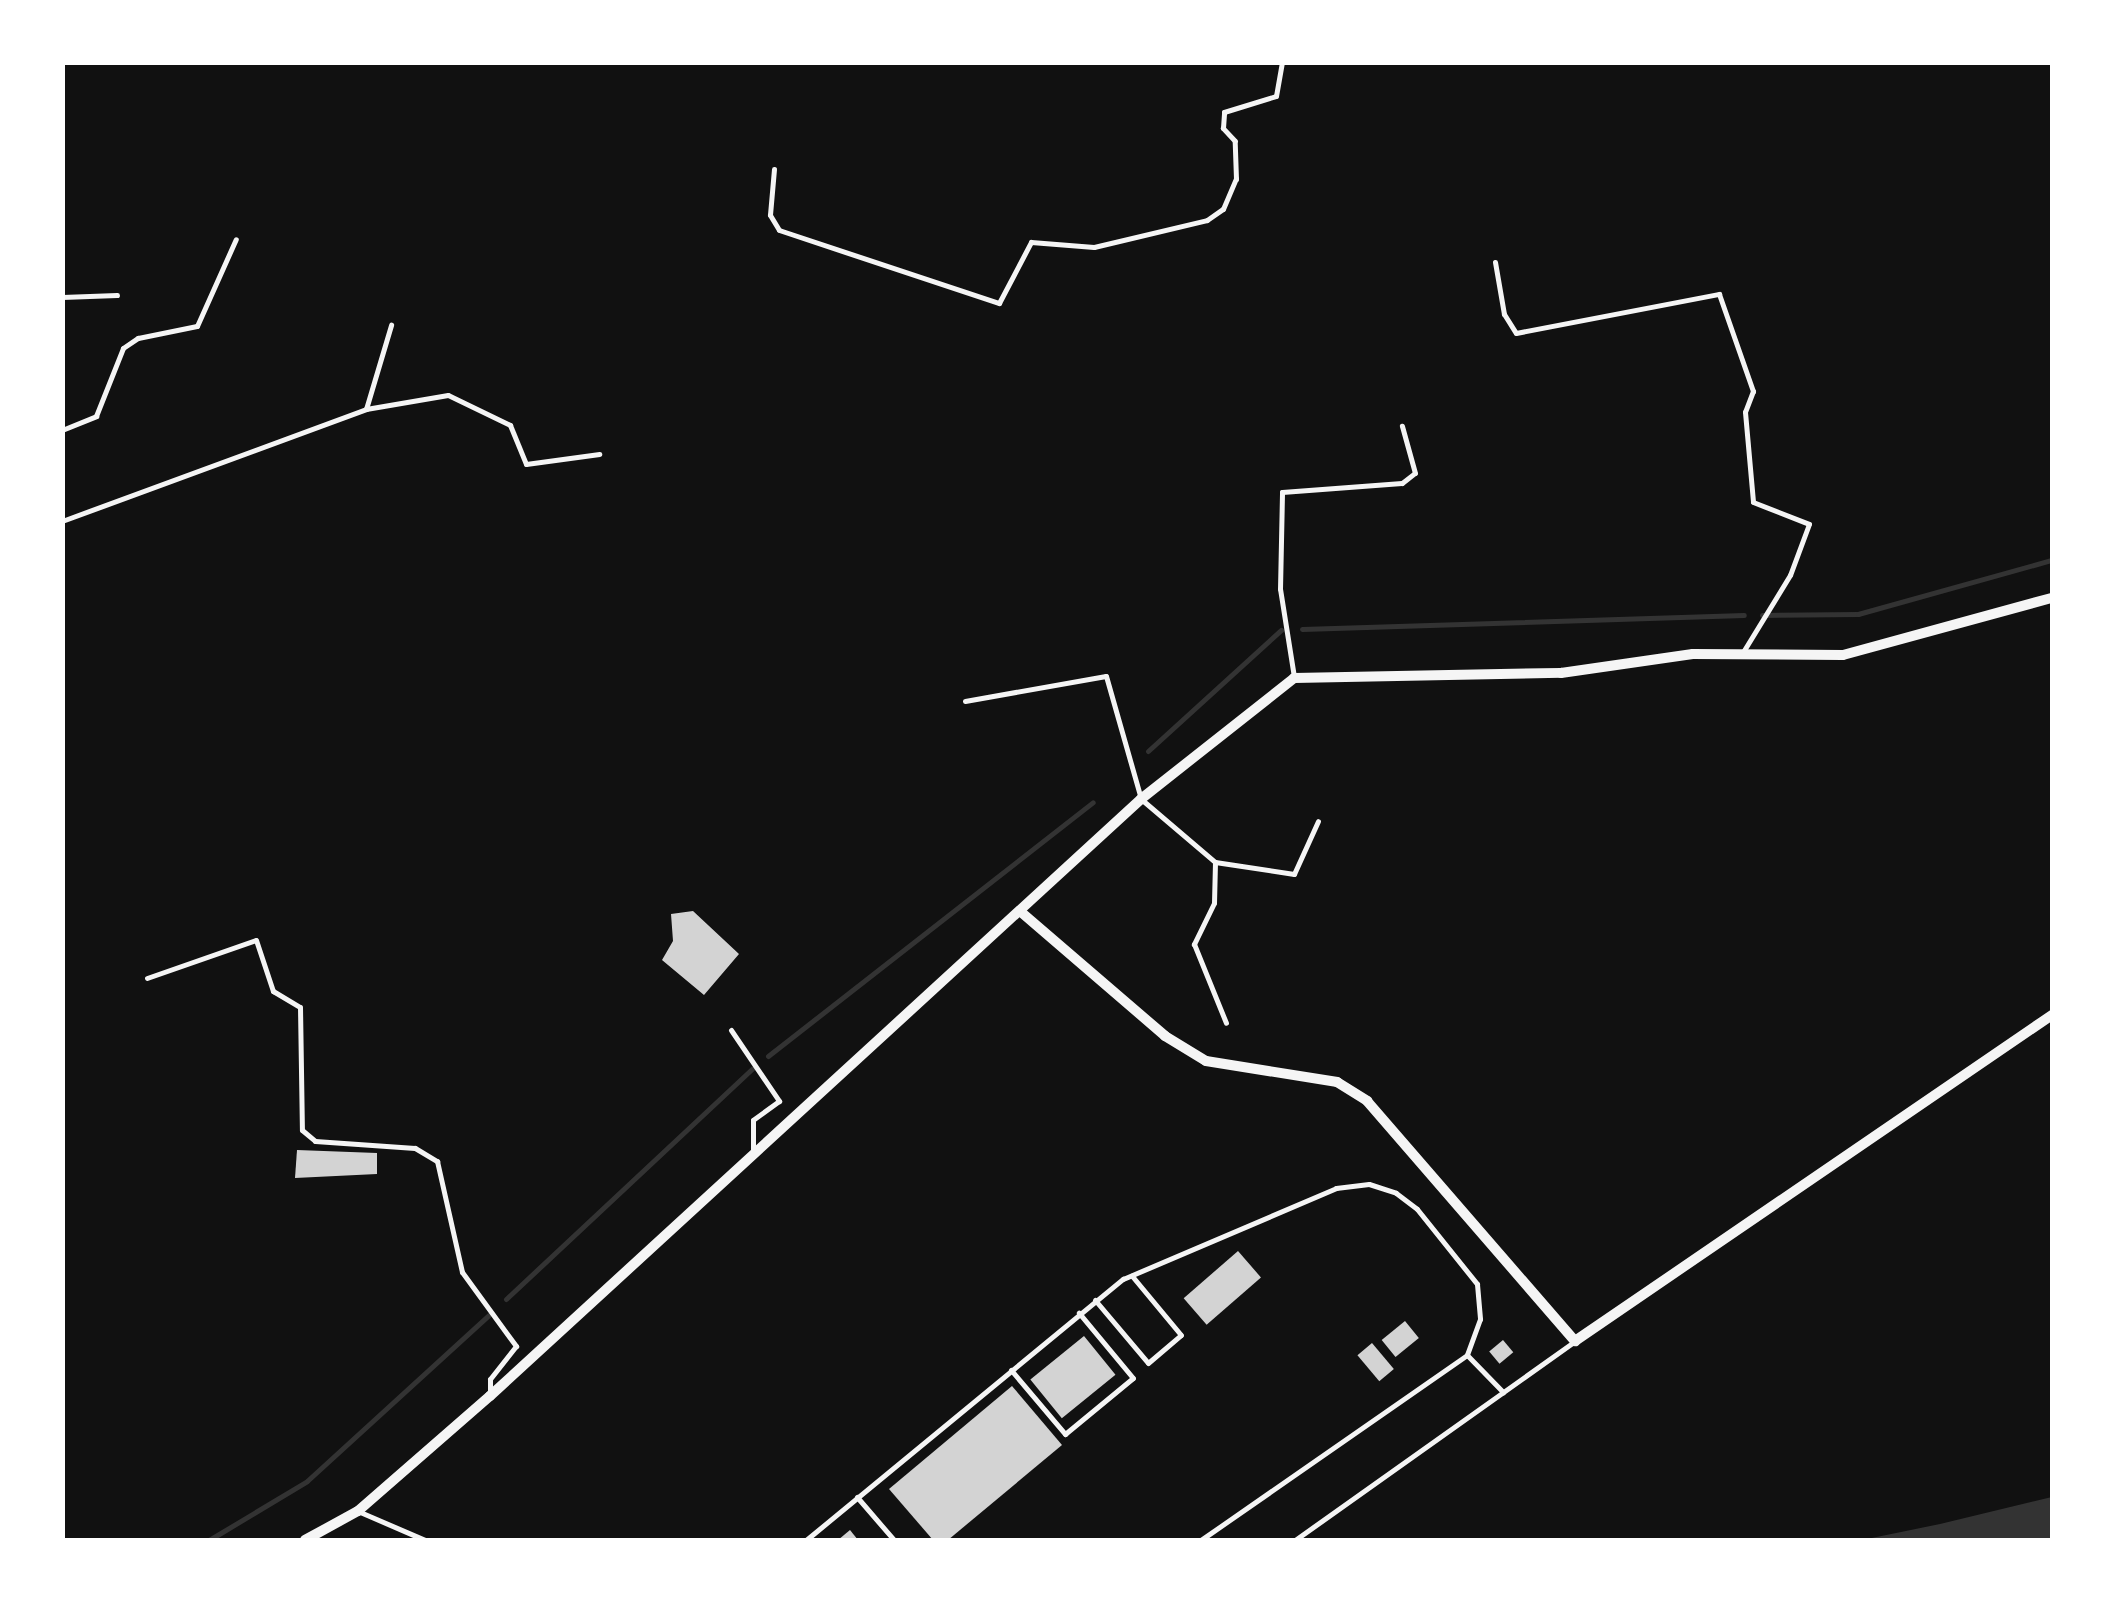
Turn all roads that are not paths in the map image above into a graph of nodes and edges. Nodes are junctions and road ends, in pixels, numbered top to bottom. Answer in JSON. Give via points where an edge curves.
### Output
{"nodes":[{"id":1,"x":1282,"y":62,"type":"edge"},
{"id":2,"x":774,"y":169,"type":"dead end"},
{"id":3,"x":236,"y":239,"type":"dead end"},
{"id":4,"x":1495,"y":262,"type":"dead end"},
{"id":5,"x":117,"y":295,"type":"dead end"},
{"id":6,"x":62,"y":296,"type":"edge"},
{"id":7,"x":391,"y":326,"type":"dead end"},
{"id":8,"x":366,"y":409,"type":"junction"},
{"id":9,"x":1402,"y":426,"type":"dead end"},
{"id":10,"x":62,"y":430,"type":"edge"},
{"id":11,"x":599,"y":454,"type":"dead end"},
{"id":12,"x":62,"y":520,"type":"edge"},
{"id":13,"x":2052,"y":598,"type":"edge"},
{"id":14,"x":1742,"y":654,"type":"junction"},
{"id":15,"x":1294,"y":678,"type":"junction"},
{"id":16,"x":965,"y":701,"type":"dead end"},
{"id":17,"x":1141,"y":799,"type":"junction"},
{"id":18,"x":1318,"y":821,"type":"dead end"},
{"id":19,"x":1215,"y":862,"type":"junction"},
{"id":20,"x":1021,"y":912,"type":"junction"},
{"id":21,"x":147,"y":978,"type":"dead end"},
{"id":22,"x":2052,"y":1014,"type":"edge"},
{"id":23,"x":1226,"y":1023,"type":"dead end"},
{"id":24,"x":731,"y":1030,"type":"dead end"},
{"id":25,"x":753,"y":1155,"type":"junction"},
{"id":26,"x":1131,"y":1276,"type":"junction"},
{"id":27,"x":1095,"y":1300,"type":"junction"},
{"id":28,"x":1079,"y":1314,"type":"junction"},
{"id":29,"x":1575,"y":1341,"type":"junction"},
{"id":30,"x":1467,"y":1355,"type":"junction"},
{"id":31,"x":1012,"y":1370,"type":"junction"},
{"id":32,"x":1503,"y":1393,"type":"junction"},
{"id":33,"x":490,"y":1396,"type":"junction"},
{"id":34,"x":857,"y":1497,"type":"junction"},
{"id":35,"x":358,"y":1511,"type":"junction"},
{"id":36,"x":306,"y":1540,"type":"edge"},
{"id":37,"x":425,"y":1540,"type":"edge"},
{"id":38,"x":806,"y":1540,"type":"edge"},
{"id":39,"x":894,"y":1540,"type":"edge"},
{"id":40,"x":1201,"y":1540,"type":"edge"},
{"id":41,"x":1295,"y":1540,"type":"edge"}],
"edges":[{"from":1,"to":2,"type":"lane","via":[[1276,96],[1224,112],[1223,128],[1235,142],[1236,178],[1224,209],[1208,220],[1094,247],[1032,242],[1000,303],[779,230],[770,215]]},
{"from":3,"to":10,"type":"lane","via":[[196,326],[138,338],[123,348],[96,416]]},
{"from":4,"to":14,"type":"lane","via":[[1504,314],[1516,333],[1719,294],[1753,391],[1746,412],[1753,502],[1808,524],[1790,575]]},
{"from":5,"to":6,"type":"lane"},
{"from":7,"to":8,"type":"lane"},
{"from":8,"to":11,"type":"lane","via":[[448,395],[510,425],[526,464]]},
{"from":8,"to":12,"type":"lane"},
{"from":9,"to":15,"type":"lane","via":[[1415,473],[1402,482],[1282,492],[1280,589]]},
{"from":13,"to":14,"type":"street","via":[[1843,655]]},
{"from":14,"to":15,"type":"street","via":[[1561,674]]},
{"from":15,"to":17,"type":"street"},
{"from":16,"to":17,"type":"lane","via":[[1106,676]]},
{"from":17,"to":19,"type":"lane"},
{"from":17,"to":20,"type":"street"},
{"from":18,"to":19,"type":"lane","via":[[1294,874]]},
{"from":19,"to":23,"type":"lane","via":[[1214,903],[1194,944]]},
{"from":20,"to":25,"type":"street"},
{"from":20,"to":29,"type":"street","via":[[1165,1036],[1206,1061],[1336,1082],[1367,1101]]},
{"from":21,"to":33,"type":"lane","via":[[256,940],[272,991],[300,1007],[302,1130],[315,1141],[415,1148],[437,1161],[462,1272],[516,1346],[490,1379]]},
{"from":22,"to":29,"type":"street"},
{"from":24,"to":25,"type":"lane","via":[[780,1101],[754,1120]]},
{"from":25,"to":33,"type":"street"},
{"from":26,"to":27,"type":"lane"},
{"from":26,"to":27,"type":"lane","via":[[1181,1336],[1148,1362]]},
{"from":26,"to":30,"type":"lane","via":[[1336,1188],[1383,1188],[1417,1209],[1477,1284],[1480,1319]]},
{"from":27,"to":28,"type":"lane"},
{"from":28,"to":31,"type":"lane"},
{"from":28,"to":31,"type":"lane","via":[[1133,1378],[1065,1434]]},
{"from":29,"to":32,"type":"lane"},
{"from":30,"to":32,"type":"lane"},
{"from":30,"to":40,"type":"lane"},
{"from":31,"to":34,"type":"lane"},
{"from":32,"to":41,"type":"lane"},
{"from":33,"to":35,"type":"street"},
{"from":34,"to":38,"type":"lane"},
{"from":34,"to":39,"type":"lane"},
{"from":35,"to":36,"type":"street"},
{"from":35,"to":37,"type":"lane"}]}
